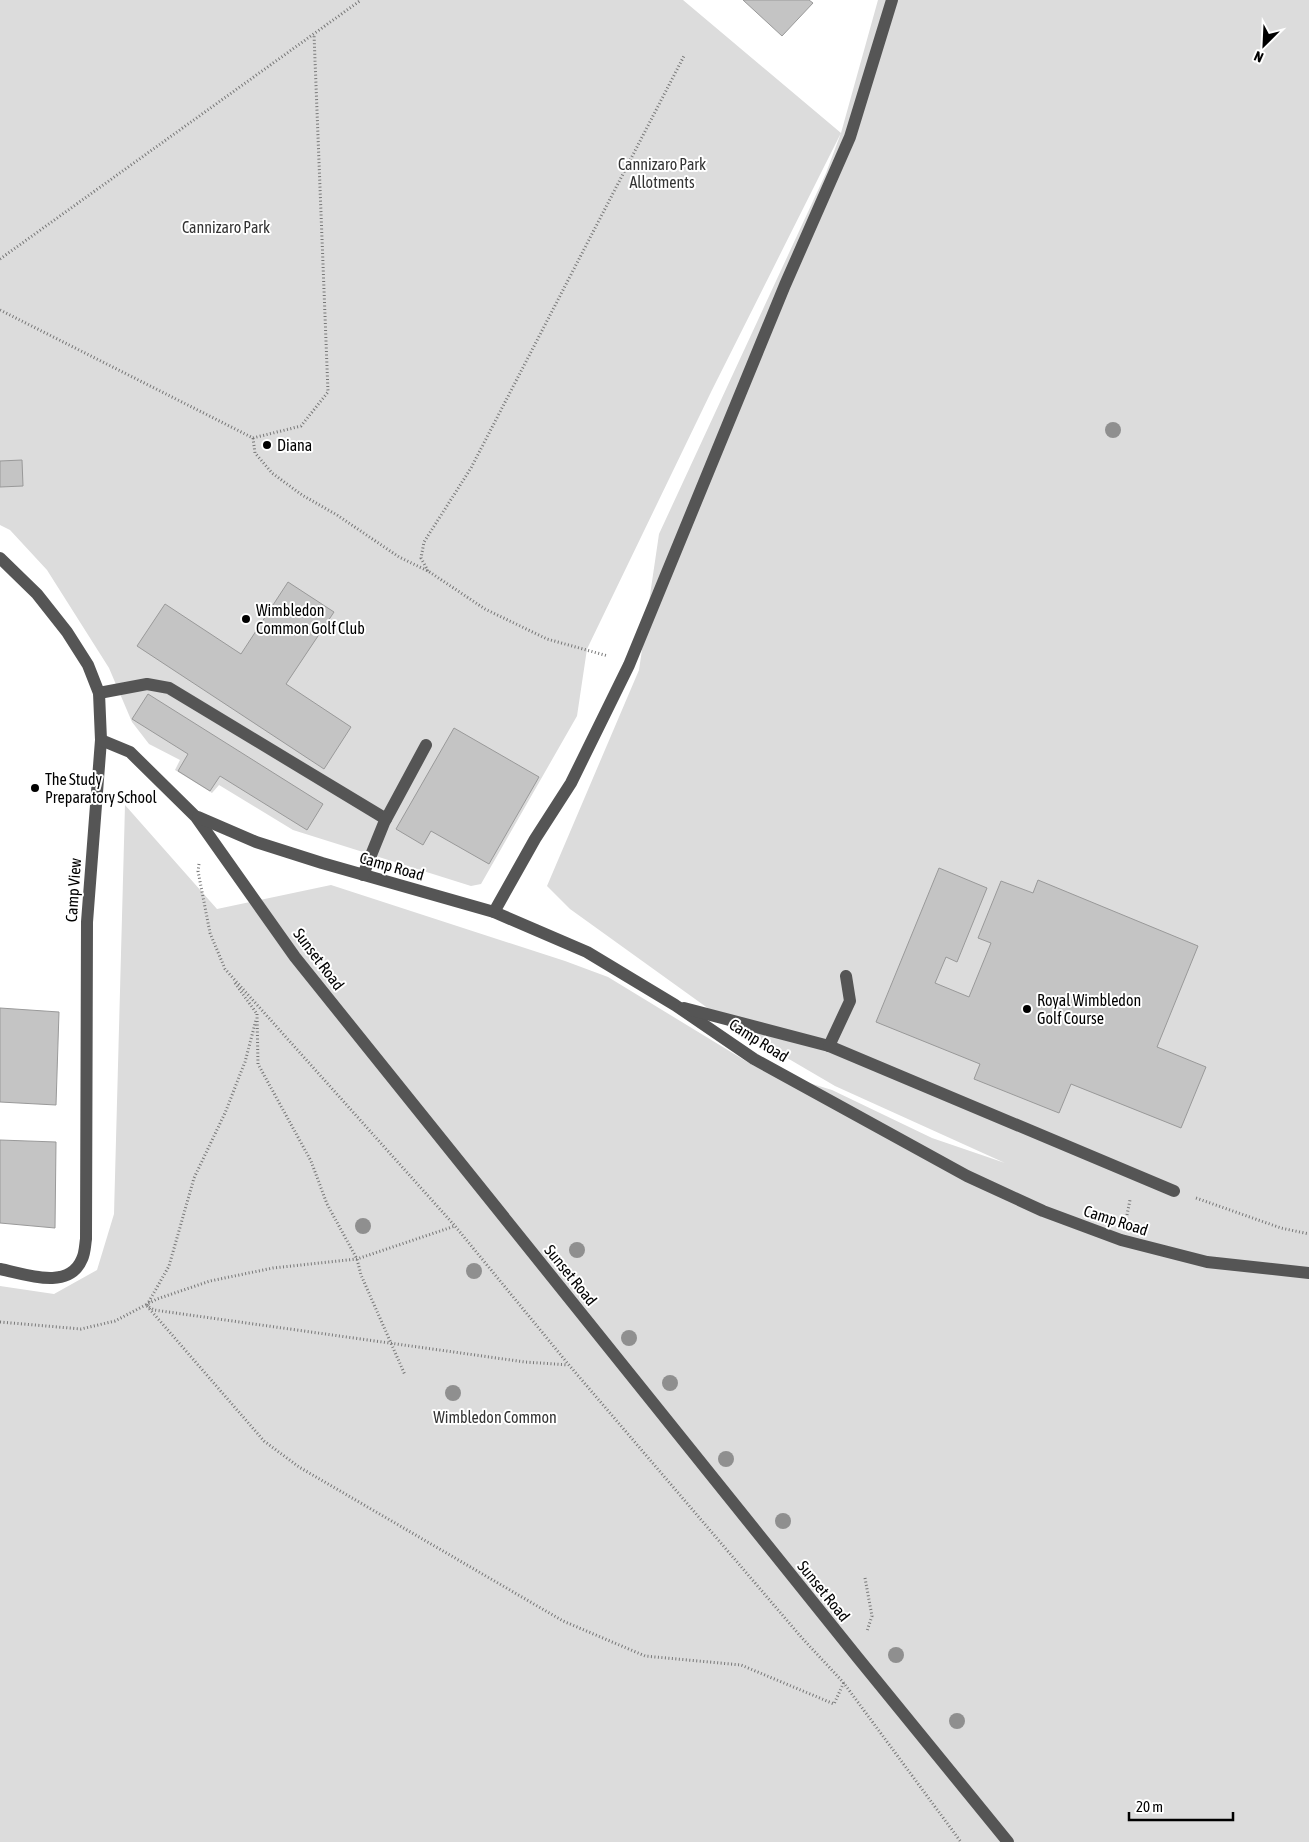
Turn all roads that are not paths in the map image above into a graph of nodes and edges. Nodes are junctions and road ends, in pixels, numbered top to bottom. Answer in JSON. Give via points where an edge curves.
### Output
{"nodes":[{"id":1,"x":892,"y":0,"type":"edge"},
{"id":2,"x":0,"y":558,"type":"edge"},
{"id":3,"x":99,"y":693,"type":"junction"},
{"id":4,"x":101,"y":740,"type":"junction"},
{"id":5,"x":426,"y":745,"type":"dead end"},
{"id":6,"x":196,"y":816,"type":"junction"},
{"id":7,"x":386,"y":819,"type":"junction"},
{"id":8,"x":363,"y":874,"type":"junction"},
{"id":9,"x":494,"y":912,"type":"junction"},
{"id":10,"x":846,"y":976,"type":"dead end"},
{"id":11,"x":675,"y":1005,"type":"junction"},
{"id":12,"x":829,"y":1046,"type":"junction"},
{"id":13,"x":1174,"y":1191,"type":"road end"},
{"id":14,"x":0,"y":1269,"type":"edge"},
{"id":15,"x":1309,"y":1273,"type":"edge"},
{"id":16,"x":1008,"y":1842,"type":"edge"}],
"edges":[{"from":1,"to":9,"type":"street","via":[[850,137],[629,665],[570,783]]},
{"from":2,"to":3,"type":"street","name":"Camp View","via":[[37,594],[67,632],[88,665]]},
{"from":3,"to":4,"type":"street","name":"Camp View"},
{"from":3,"to":7,"type":"street","via":[[148,684],[169,688]]},
{"from":4,"to":6,"type":"street","name":"Sunset Road","via":[[130,752]]},
{"from":4,"to":14,"type":"street","name":"Camp View","via":[[87,922],[86,1239],[82,1259],[61,1278]]},
{"from":5,"to":7,"type":"street"},
{"from":6,"to":8,"type":"street","name":"Camp Road","via":[[256,842]]},
{"from":6,"to":16,"type":"street","name":"Sunset Road","via":[[294,957]]},
{"from":7,"to":8,"type":"street"},
{"from":8,"to":9,"type":"street","name":"Camp Road"},
{"from":9,"to":11,"type":"street","name":"Camp Road","via":[[587,952]]},
{"from":10,"to":12,"type":"street","via":[[850,1000]]},
{"from":11,"to":12,"type":"street"},
{"from":11,"to":15,"type":"street","name":"Camp Road","via":[[754,1059],[967,1176],[1043,1211],[1121,1240],[1207,1262]]},
{"from":12,"to":13,"type":"street"}]}
